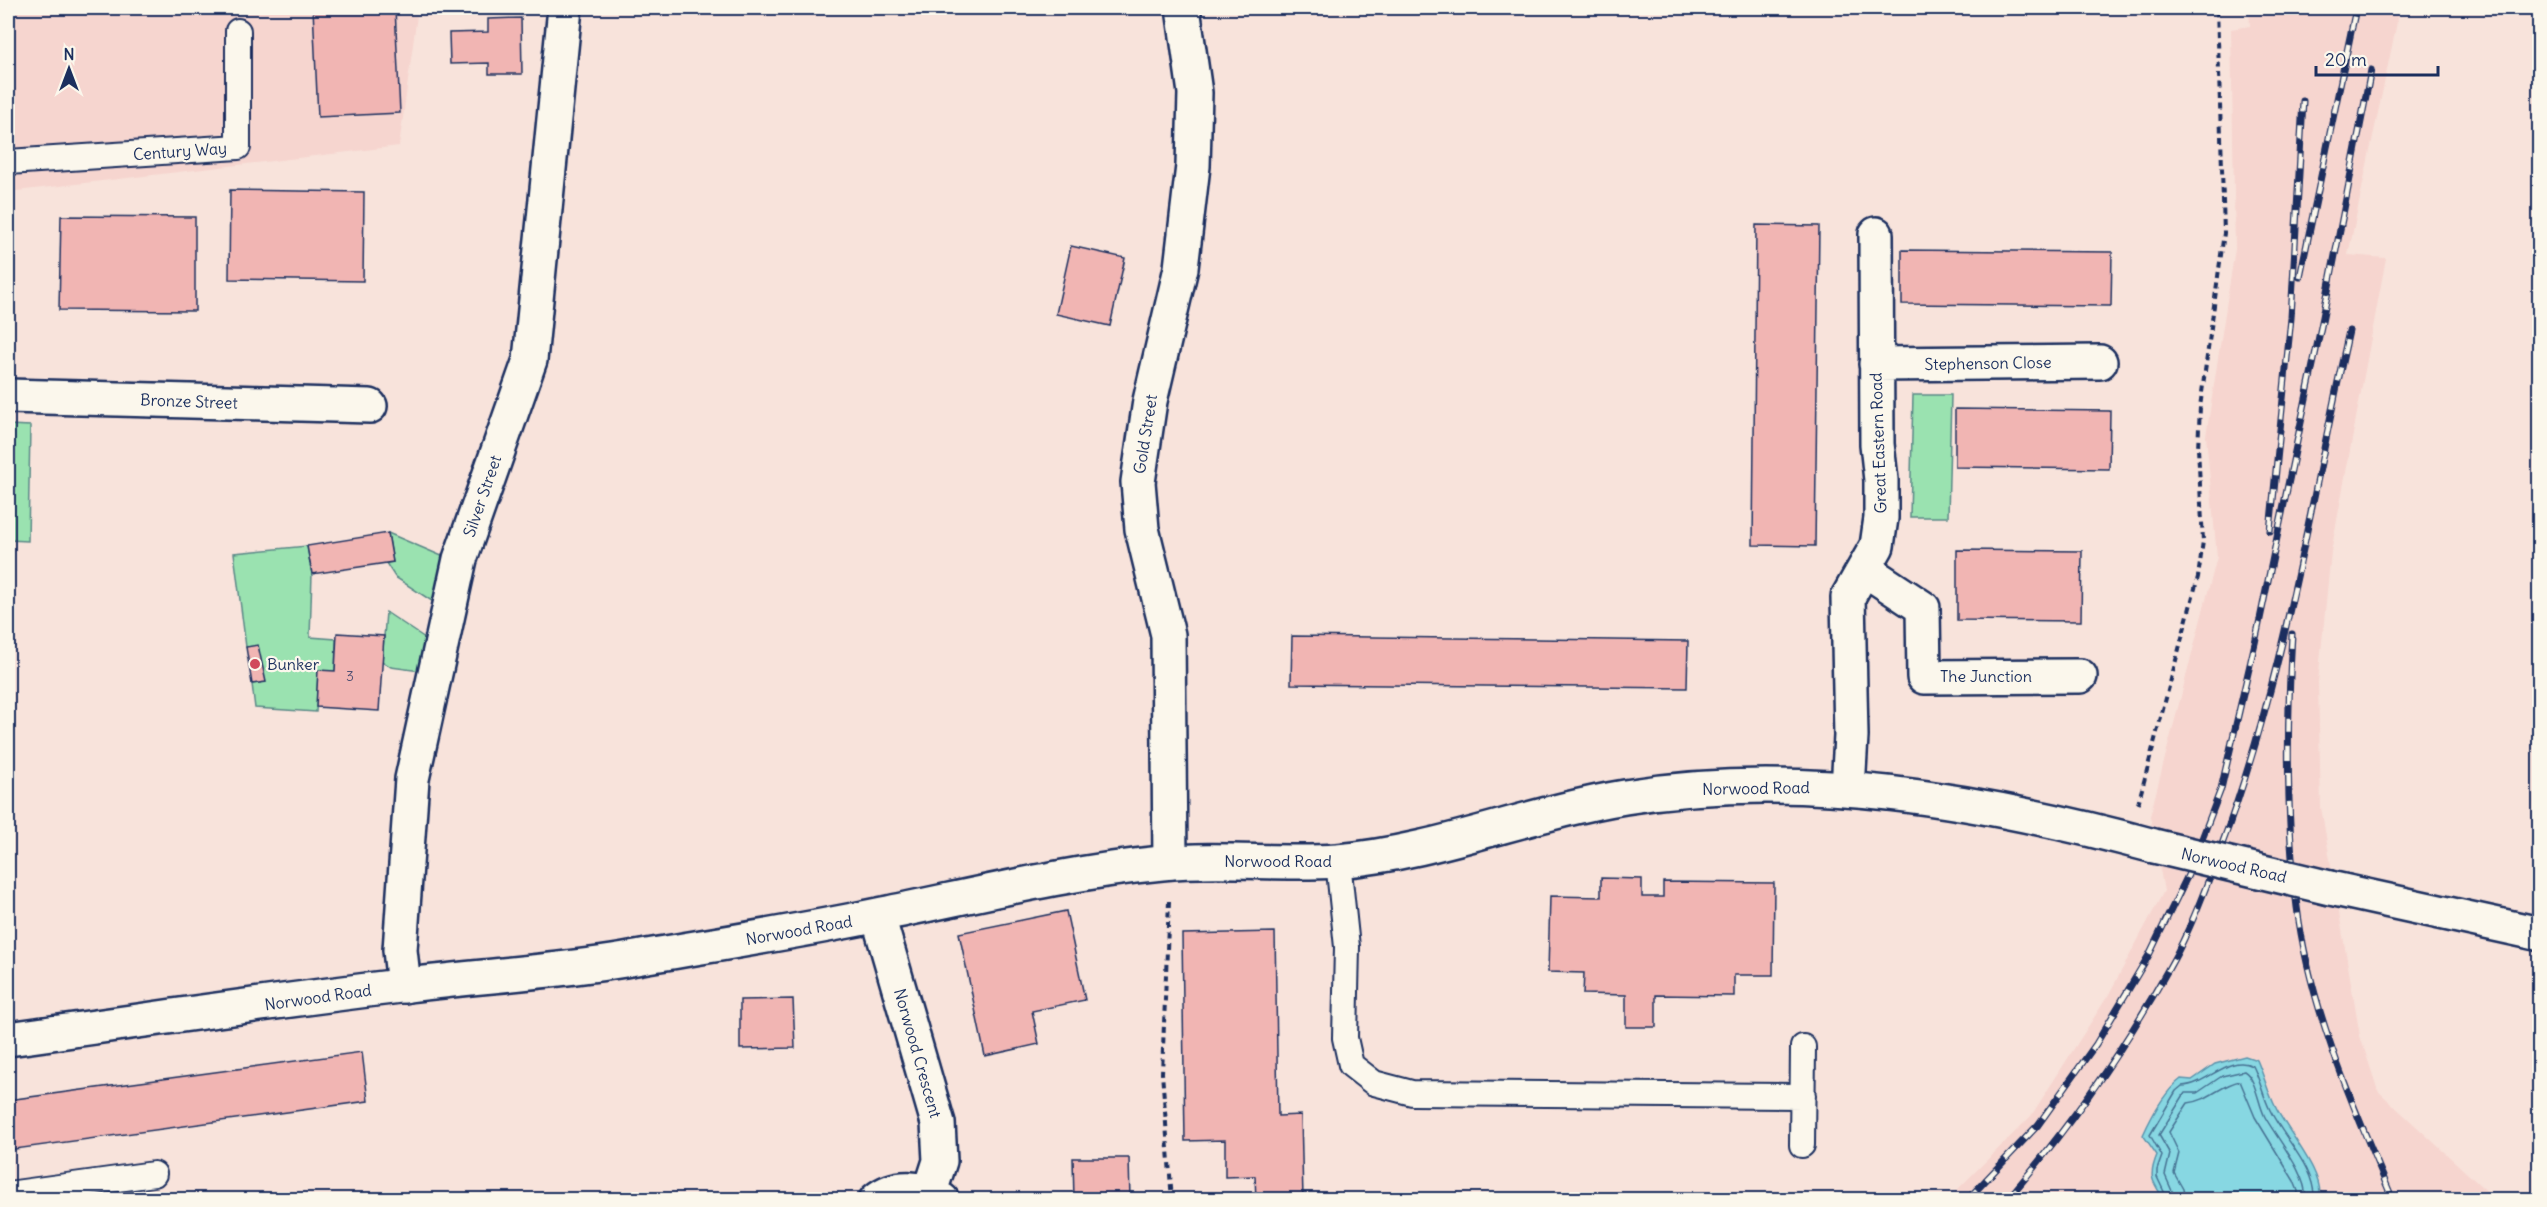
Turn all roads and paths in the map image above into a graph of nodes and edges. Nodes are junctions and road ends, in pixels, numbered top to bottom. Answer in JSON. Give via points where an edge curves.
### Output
{"nodes":[{"id":1,"x":565,"y":8,"type":"edge"},
{"id":2,"x":1183,"y":8,"type":"edge"},
{"id":3,"x":2217,"y":8,"type":"edge"},
{"id":4,"x":238,"y":31,"type":"dead end"},
{"id":5,"x":8,"y":162,"type":"edge"},
{"id":6,"x":1876,"y":234,"type":"dead end"},
{"id":7,"x":2100,"y":362,"type":"dead end"},
{"id":8,"x":1876,"y":364,"type":"junction"},
{"id":9,"x":8,"y":396,"type":"edge"},
{"id":10,"x":369,"y":406,"type":"dead end"},
{"id":11,"x":1864,"y":569,"type":"junction"},
{"id":12,"x":2080,"y":676,"type":"dead end"},
{"id":13,"x":1848,"y":789,"type":"junction"},
{"id":14,"x":2141,"y":843,"type":"junction"},
{"id":15,"x":1338,"y":861,"type":"junction"},
{"id":16,"x":1170,"y":862,"type":"junction"},
{"id":17,"x":878,"y":916,"type":"junction"},
{"id":18,"x":2540,"y":934,"type":"edge"},
{"id":19,"x":404,"y":986,"type":"junction"},
{"id":20,"x":8,"y":1040,"type":"edge"},
{"id":21,"x":1803,"y":1047,"type":"dead end"},
{"id":22,"x":1803,"y":1096,"type":"junction"},
{"id":23,"x":1802,"y":1145,"type":"dead end"},
{"id":24,"x":154,"y":1174,"type":"dead end"},
{"id":25,"x":8,"y":1194,"type":"edge"},
{"id":26,"x":936,"y":1196,"type":"edge"},
{"id":27,"x":876,"y":1200,"type":"edge"},
{"id":28,"x":1172,"y":1200,"type":"edge"}],
"edges":[{"from":1,"to":19,"type":"street","name":"Silver Street","via":[[530,360],[460,559],[412,779],[400,950]]},
{"from":2,"to":16,"type":"street","name":"Gold Street","via":[[1195,93],[1193,166],[1181,268],[1149,401],[1138,482],[1142,529],[1168,635]]},
{"from":3,"to":14,"type":"path","via":[[2224,233],[2200,407],[2203,542]]},
{"from":4,"to":5,"type":"lane","name":"Century Way","via":[[238,147]]},
{"from":6,"to":8,"type":"street","name":"Great Eastern Road"},
{"from":7,"to":8,"type":"street","name":"Stephenson Close"},
{"from":8,"to":11,"type":"street","name":"Great Eastern Road","via":[[1881,518],[1876,546]]},
{"from":9,"to":10,"type":"street","name":"Bronze Street"},
{"from":11,"to":12,"type":"street","name":"The Junction","via":[[1923,608],[1924,677]]},
{"from":11,"to":13,"type":"street","name":"Great Eastern Road","via":[[1848,597]]},
{"from":13,"to":14,"type":"street","name":"Norwood Road","via":[[1973,806]]},
{"from":13,"to":15,"type":"street","name":"Norwood Road","via":[[1766,785],[1625,797],[1405,850]]},
{"from":14,"to":18,"type":"street","name":"Norwood Road","bridge":true},
{"from":15,"to":16,"type":"street","name":"Norwood Road"},
{"from":15,"to":22,"type":"lane","via":[[1347,946],[1345,1038],[1351,1065],[1374,1083],[1412,1094]]},
{"from":16,"to":17,"type":"street","name":"Norwood Road","via":[[1007,886]]},
{"from":16,"to":28,"type":"path","via":[[1162,1073]]},
{"from":17,"to":19,"type":"street","name":"Norwood Road","via":[[616,961]]},
{"from":17,"to":26,"type":"street","name":"Norwood Crescent","via":[[938,1123],[940,1161]]},
{"from":19,"to":20,"type":"street","name":"Norwood Road"},
{"from":21,"to":22,"type":"lane"},
{"from":22,"to":23,"type":"lane"},
{"from":24,"to":25,"type":"lane"},
{"from":26,"to":27,"type":"street","name":"Norwood Crescent","via":[[908,1188],[884,1193]]}]}
